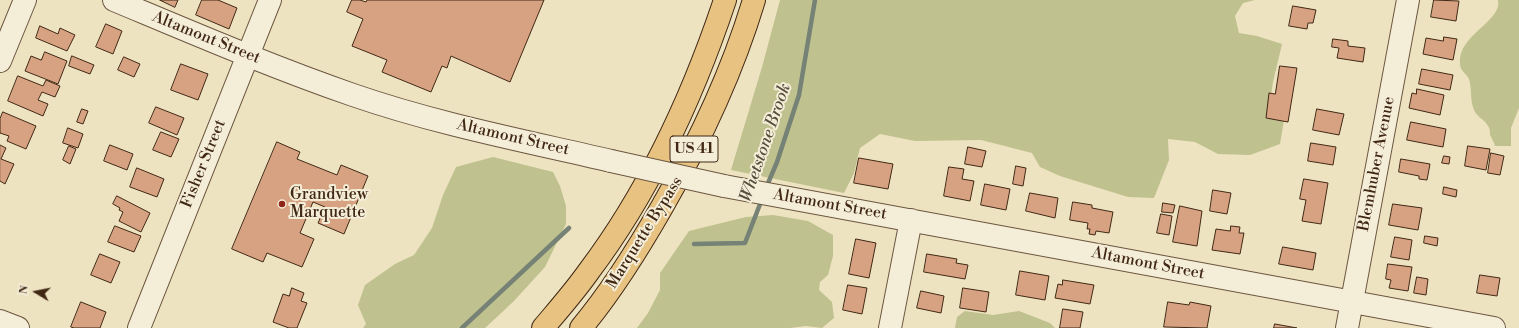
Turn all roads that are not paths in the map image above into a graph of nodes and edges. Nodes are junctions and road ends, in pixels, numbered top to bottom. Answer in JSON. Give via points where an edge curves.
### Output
{"nodes":[{"id":1,"x":25,"y":0,"type":"edge"},
{"id":2,"x":114,"y":0,"type":"edge"},
{"id":3,"x":270,"y":0,"type":"edge"},
{"id":4,"x":725,"y":0,"type":"edge"},
{"id":5,"x":754,"y":0,"type":"edge"},
{"id":6,"x":1408,"y":0,"type":"edge"},
{"id":7,"x":247,"y":55,"type":"junction"},
{"id":8,"x":0,"y":61,"type":"edge"},
{"id":9,"x":911,"y":220,"type":"junction"},
{"id":10,"x":1351,"y":302,"type":"junction"},
{"id":11,"x":0,"y":321,"type":"edge"},
{"id":12,"x":18,"y":328,"type":"edge"},
{"id":13,"x":139,"y":328,"type":"edge"},
{"id":14,"x":543,"y":328,"type":"edge"},
{"id":15,"x":581,"y":328,"type":"edge"},
{"id":16,"x":890,"y":328,"type":"edge"},
{"id":17,"x":1347,"y":328,"type":"edge"},
{"id":18,"x":1494,"y":328,"type":"edge"}],
"edges":[{"from":1,"to":8,"type":"street"},
{"from":2,"to":7,"type":"street","name":"Altamont Street"},
{"from":3,"to":7,"type":"street","name":"Fisher Street"},
{"from":4,"to":14,"type":"highway","name":"Marquette Bypass","number":"US 41","via":[[706,56],[684,107],[631,210],[589,272]]},
{"from":5,"to":15,"type":"highway","name":"Marquette Bypass","number":"US 41","via":[[729,74],[683,171],[637,250]]},
{"from":6,"to":10,"type":"street","name":"Blemhuber Avenue"},
{"from":7,"to":9,"type":"street","name":"Altamont Street","bridge":true,"via":[[354,95],[425,116],[724,186]]},
{"from":7,"to":13,"type":"street","name":"Fisher Street"},
{"from":9,"to":10,"type":"street","name":"Altamont Street"},
{"from":9,"to":16,"type":"street"},
{"from":10,"to":17,"type":"street","name":"Blemhuber Avenue"},
{"from":10,"to":18,"type":"street","name":"Altamont Street"},
{"from":11,"to":12,"type":"street"}]}
